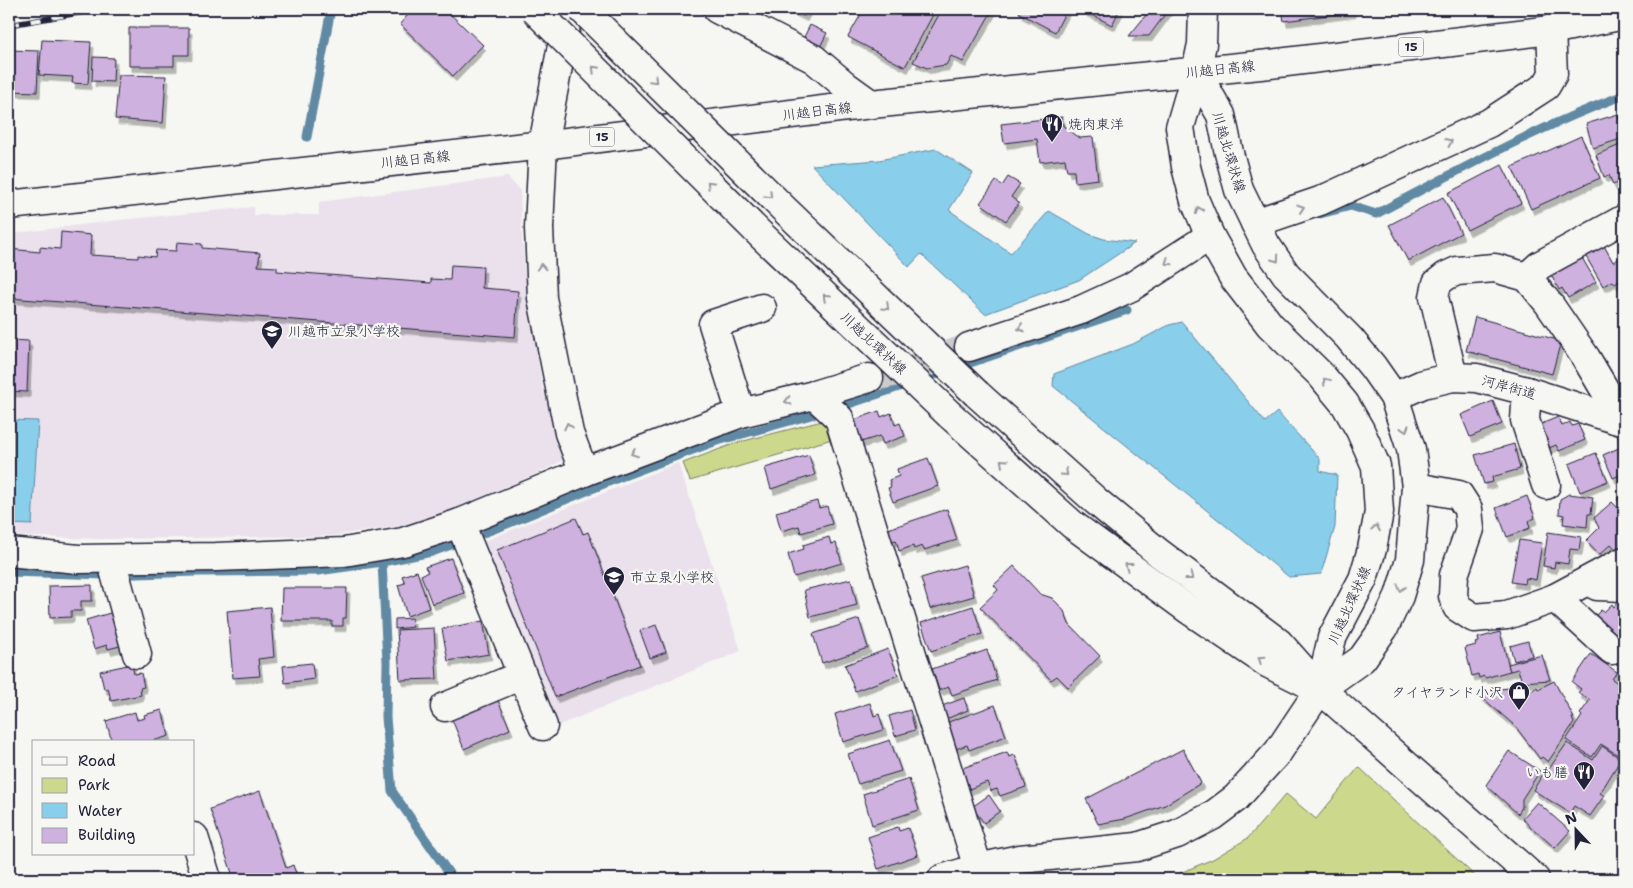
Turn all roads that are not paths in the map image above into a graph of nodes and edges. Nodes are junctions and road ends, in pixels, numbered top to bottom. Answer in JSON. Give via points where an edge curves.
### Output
{"nodes":[{"id":1,"x":534,"y":9,"type":"edge"},
{"id":2,"x":569,"y":9,"type":"edge"},
{"id":3,"x":582,"y":9,"type":"edge"},
{"id":4,"x":717,"y":9,"type":"edge"},
{"id":5,"x":1204,"y":9,"type":"edge"},
{"id":6,"x":1573,"y":9,"type":"edge"},
{"id":7,"x":746,"y":15,"type":"edge"},
{"id":8,"x":1624,"y":15,"type":"edge"},
{"id":9,"x":1551,"y":30,"type":"junction"},
{"id":10,"x":1196,"y":72,"type":"junction"},
{"id":11,"x":871,"y":104,"type":"junction"},
{"id":12,"x":543,"y":145,"type":"junction"},
{"id":13,"x":9,"y":205,"type":"edge"},
{"id":14,"x":1624,"y":219,"type":"edge"},
{"id":15,"x":1255,"y":223,"type":"junction"},
{"id":16,"x":1210,"y":236,"type":"junction"},
{"id":17,"x":1527,"y":277,"type":"junction"},
{"id":18,"x":762,"y":308,"type":"dead end"},
{"id":19,"x":969,"y":347,"type":"tunnel mouth"},
{"id":20,"x":1453,"y":377,"type":"junction"},
{"id":21,"x":869,"y":378,"type":"tunnel mouth"},
{"id":22,"x":1527,"y":391,"type":"junction"},
{"id":23,"x":814,"y":395,"type":"junction"},
{"id":24,"x":1394,"y":397,"type":"junction"},
{"id":25,"x":742,"y":413,"type":"junction"},
{"id":26,"x":1620,"y":420,"type":"edge"},
{"id":27,"x":584,"y":472,"type":"junction"},
{"id":28,"x":1546,"y":485,"type":"dead end"},
{"id":29,"x":1416,"y":487,"type":"junction"},
{"id":30,"x":460,"y":523,"type":"junction"},
{"id":31,"x":9,"y":552,"type":"edge"},
{"id":32,"x":1624,"y":561,"type":"edge"},
{"id":33,"x":114,"y":570,"type":"junction"},
{"id":34,"x":1588,"y":581,"type":"junction"},
{"id":35,"x":1624,"y":587,"type":"edge"},
{"id":36,"x":1555,"y":598,"type":"junction"},
{"id":37,"x":1612,"y":650,"type":"dead end"},
{"id":38,"x":138,"y":654,"type":"dead end"},
{"id":39,"x":522,"y":675,"type":"junction"},
{"id":40,"x":1320,"y":689,"type":"junction"},
{"id":41,"x":445,"y":707,"type":"dead end"},
{"id":42,"x":543,"y":726,"type":"dead end"},
{"id":43,"x":195,"y":839,"type":"edge"},
{"id":44,"x":978,"y":868,"type":"junction"},
{"id":45,"x":207,"y":879,"type":"edge"},
{"id":46,"x":942,"y":879,"type":"edge"},
{"id":47,"x":1535,"y":879,"type":"edge"}],
"edges":[{"from":40,"to":1,"type":"main road","name":"川越北環状線","one_way":true,"bridge":true,"via":[[1267,663],[1188,610],[1073,525],[950,415],[762,236]]},
{"from":2,"to":12,"type":"main road"},
{"from":3,"to":40,"type":"main road","name":"川越北環状線","one_way":true,"bridge":true,"via":[[977,394],[1138,536],[1279,643]]},
{"from":4,"to":7,"type":"main road"},
{"from":5,"to":10,"type":"main road"},
{"from":6,"to":9,"type":"main road"},
{"from":7,"to":11,"type":"main road","via":[[814,59]]},
{"from":8,"to":9,"type":"main road","name":"川越日高線","number":"15"},
{"from":9,"to":10,"type":"main road","name":"川越日高線","number":"15"},
{"from":15,"to":9,"type":"main road","one_way":true,"via":[[1320,202],[1497,118],[1546,86],[1553,74]]},
{"from":10,"to":11,"type":"main road","name":"川越日高線","number":"15"},
{"from":10,"to":15,"type":"main road","name":"川越北環状線","via":[[1220,115],[1239,190]]},
{"from":16,"to":10,"type":"main road","name":"川越北環状線","one_way":true,"via":[[1186,167],[1180,127]]},
{"from":11,"to":12,"type":"main road","name":"川越日高線","number":"15"},
{"from":12,"to":13,"type":"main road","name":"川越日高線","number":"15"},
{"from":27,"to":12,"type":"main road","one_way":true,"via":[[569,433],[542,298],[539,228]]},
{"from":14,"to":17,"type":"main road","via":[[1540,265]]},
{"from":15,"to":24,"type":"main road","name":"川越北環状線","one_way":true,"via":[[1286,274],[1349,338]]},
{"from":16,"to":19,"type":"main road","one_way":true,"via":[[1122,291],[1081,310]]},
{"from":40,"to":16,"type":"main road","name":"川越北環状線","one_way":true,"via":[[1332,638],[1363,580],[1372,549],[1379,512],[1376,466],[1345,404],[1321,375],[1270,325],[1232,277]]},
{"from":17,"to":20,"type":"main road","via":[[1495,268],[1457,271],[1437,283],[1434,298]]},
{"from":17,"to":26,"type":"main road","via":[[1590,365]]},
{"from":18,"to":25,"type":"main road","via":[[713,324]]},
{"from":20,"to":22,"type":"main road","name":"河岸街道","via":[[1477,378]]},
{"from":20,"to":24,"type":"main road","name":"河岸街道","via":[[1423,384]]},
{"from":21,"to":23,"type":"main road"},
{"from":22,"to":26,"type":"main road","name":"河岸街道"},
{"from":22,"to":28,"type":"main road","via":[[1525,420]]},
{"from":23,"to":25,"type":"main road","one_way":true},
{"from":23,"to":44,"type":"main road","via":[[839,418]]},
{"from":24,"to":29,"type":"main road","name":"川越北環状線","one_way":true,"via":[[1411,449]]},
{"from":25,"to":27,"type":"main road","one_way":true},
{"from":27,"to":30,"type":"main road"},
{"from":29,"to":36,"type":"main road","via":[[1458,495],[1468,509],[1470,529],[1454,575],[1453,596],[1457,608],[1474,618],[1507,615]]},
{"from":29,"to":40,"type":"main road","name":"川越北環状線","one_way":true,"via":[[1410,560],[1399,596],[1384,628],[1362,659]]},
{"from":30,"to":33,"type":"main road","via":[[403,542],[344,552]]},
{"from":30,"to":39,"type":"main road"},
{"from":31,"to":33,"type":"main road","via":[[78,559]]},
{"from":32,"to":34,"type":"main road"},
{"from":33,"to":38,"type":"main road"},
{"from":34,"to":35,"type":"main road","via":[[1597,586]]},
{"from":34,"to":36,"type":"main road"},
{"from":36,"to":37,"type":"main road"},
{"from":39,"to":41,"type":"main road"},
{"from":39,"to":42,"type":"main road"},
{"from":40,"to":44,"type":"main road","via":[[1278,752],[1236,798],[1212,816],[1177,834],[1137,847],[1020,859]]},
{"from":40,"to":47,"type":"main road","name":"川越北環状線"},
{"from":43,"to":45,"type":"main road"},
{"from":44,"to":46,"type":"main road"}]}
